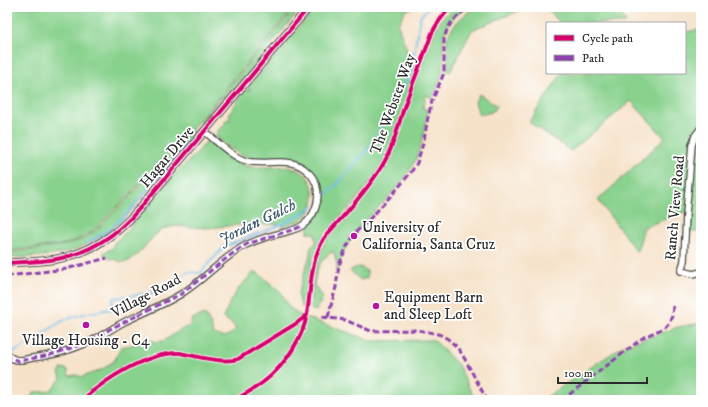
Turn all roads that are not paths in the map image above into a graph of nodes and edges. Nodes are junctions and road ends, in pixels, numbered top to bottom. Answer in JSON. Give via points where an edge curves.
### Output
{"nodes":[{"id":1,"x":309,"y":7,"type":"edge"},
{"id":2,"x":701,"y":128,"type":"edge"},
{"id":3,"x":204,"y":131,"type":"junction"},
{"id":4,"x":7,"y":263,"type":"edge"},
{"id":5,"x":701,"y":272,"type":"edge"},
{"id":6,"x":8,"y":358,"type":"edge"}],
"edges":[{"from":1,"to":3,"type":"main road","name":"Hagar Drive"},
{"from":2,"to":5,"type":"street","name":"Ranch View Road","via":[[695,136],[692,150],[684,261],[681,271],[693,274]]},
{"from":3,"to":4,"type":"main road","name":"Hagar Drive","via":[[134,215],[109,237],[89,249],[67,257]]},
{"from":3,"to":6,"type":"street","name":"Village Road","via":[[230,154],[251,163],[286,162],[303,167],[317,188],[318,199],[309,220],[295,230],[247,244],[181,294],[87,343],[50,355],[19,360]]}]}
